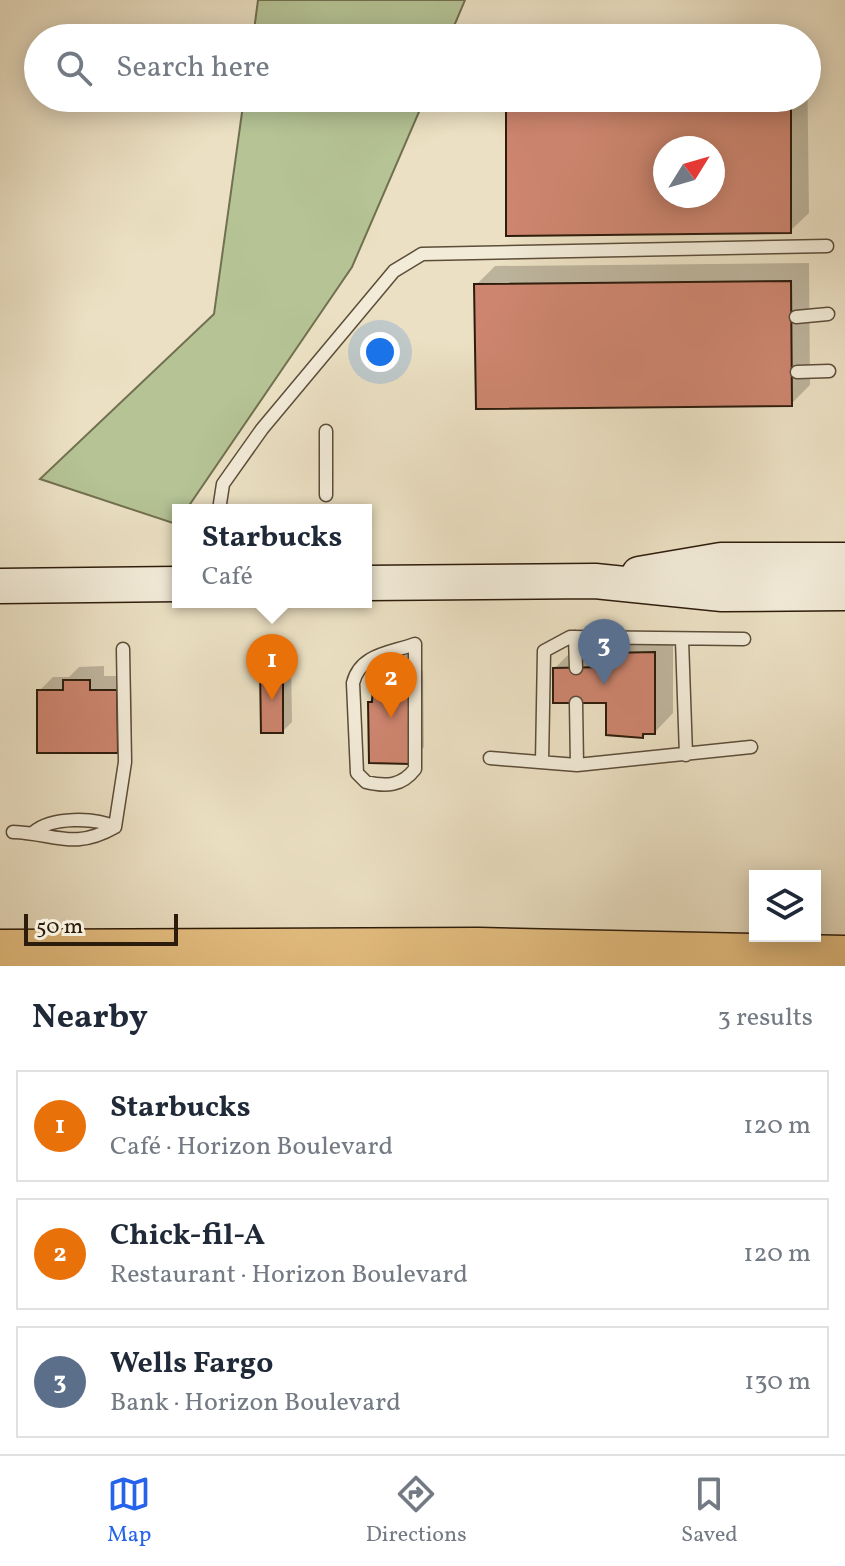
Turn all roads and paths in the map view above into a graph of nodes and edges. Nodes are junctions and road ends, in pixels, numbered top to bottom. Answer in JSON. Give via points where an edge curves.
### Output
{"nodes":[{"id":1,"x":827,"y":246,"type":"dead end"},
{"id":2,"x":828,"y":314,"type":"dead end"},
{"id":3,"x":796,"y":317,"type":"dead end"},
{"id":4,"x":829,"y":371,"type":"dead end"},
{"id":5,"x":797,"y":372,"type":"dead end"},
{"id":6,"x":326,"y":431,"type":"dead end"},
{"id":7,"x":326,"y":495,"type":"dead end"},
{"id":8,"x":220,"y":504,"type":"edge"},
{"id":9,"x":845,"y":560,"type":"edge"},
{"id":10,"x":595,"y":581,"type":"junction"},
{"id":11,"x":372,"y":583,"type":"edge"},
{"id":12,"x":172,"y":584,"type":"edge"},
{"id":13,"x":0,"y":586,"type":"edge"},
{"id":14,"x":845,"y":593,"type":"edge"},
{"id":15,"x":575,"y":637,"type":"junction"},
{"id":16,"x":744,"y":639,"type":"dead end"},
{"id":17,"x":682,"y":640,"type":"junction"},
{"id":18,"x":415,"y":644,"type":"joint"},
{"id":19,"x":123,"y":649,"type":"dead end"},
{"id":20,"x":576,"y":668,"type":"dead end"},
{"id":21,"x":576,"y":703,"type":"dead end"},
{"id":22,"x":751,"y":747,"type":"dead end"},
{"id":23,"x":686,"y":755,"type":"junction"},
{"id":24,"x":490,"y":758,"type":"dead end"},
{"id":25,"x":542,"y":762,"type":"junction"},
{"id":26,"x":577,"y":765,"type":"junction"},
{"id":27,"x":115,"y":827,"type":"junction"},
{"id":28,"x":13,"y":832,"type":"dead end"},
{"id":29,"x":34,"y":832,"type":"junction"},
{"id":30,"x":0,"y":952,"type":"edge"},
{"id":31,"x":843,"y":958,"type":"edge"}],
"edges":[{"from":1,"to":8,"type":"lane","via":[[422,254],[394,271],[262,429],[223,484]]},
{"from":2,"to":3,"type":"lane"},
{"from":4,"to":5,"type":"lane"},
{"from":6,"to":7,"type":"lane"},
{"from":9,"to":10,"type":"street","via":[[721,560]]},
{"from":10,"to":11,"type":"street"},
{"from":10,"to":14,"type":"street","via":[[722,594]]},
{"from":12,"to":13,"type":"street"},
{"from":15,"to":17,"type":"lane"},
{"from":15,"to":20,"type":"lane"},
{"from":15,"to":25,"type":"lane","via":[[544,651]]},
{"from":16,"to":17,"type":"lane"},
{"from":17,"to":23,"type":"lane"},
{"from":18,"to":18,"type":"lane","via":[[363,661],[357,669],[357,773],[366,782],[397,785],[415,769]]},
{"from":19,"to":27,"type":"lane","via":[[125,762]]},
{"from":21,"to":26,"type":"lane"},
{"from":22,"to":23,"type":"lane"},
{"from":23,"to":26,"type":"lane"},
{"from":24,"to":25,"type":"lane"},
{"from":25,"to":26,"type":"lane"},
{"from":27,"to":29,"type":"lane","via":[[101,820],[43,824]]},
{"from":27,"to":29,"type":"lane","via":[[94,839],[42,839]]},
{"from":28,"to":29,"type":"lane"},
{"from":30,"to":31,"type":"highway","via":[[479,950]]}]}
